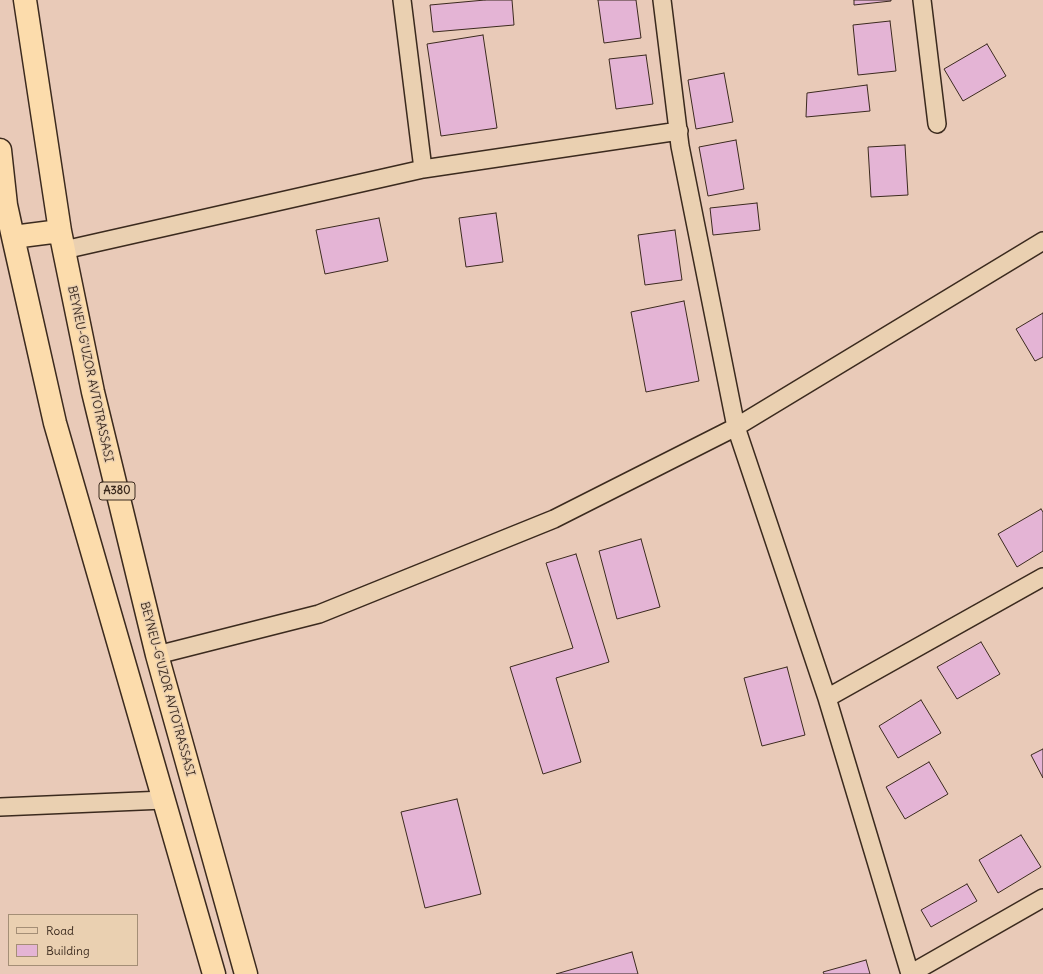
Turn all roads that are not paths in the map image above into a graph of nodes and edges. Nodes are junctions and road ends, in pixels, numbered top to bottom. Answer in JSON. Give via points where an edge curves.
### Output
{"nodes":[{"id":1,"x":25,"y":0,"type":"edge"},
{"id":2,"x":402,"y":0,"type":"edge"},
{"id":3,"x":662,"y":0,"type":"edge"},
{"id":4,"x":922,"y":0,"type":"edge"},
{"id":5,"x":937,"y":124,"type":"dead end"},
{"id":6,"x":679,"y":131,"type":"junction"},
{"id":7,"x":0,"y":150,"type":"edge"},
{"id":8,"x":423,"y":169,"type":"junction"},
{"id":9,"x":13,"y":237,"type":"junction"},
{"id":10,"x":62,"y":240,"type":"junction"},
{"id":11,"x":1043,"y":241,"type":"edge"},
{"id":12,"x":736,"y":427,"type":"junction"},
{"id":13,"x":1043,"y":577,"type":"edge"},
{"id":14,"x":156,"y":655,"type":"junction"},
{"id":15,"x":827,"y":698,"type":"junction"},
{"id":16,"x":164,"y":800,"type":"junction"},
{"id":17,"x":0,"y":806,"type":"edge"},
{"id":18,"x":1043,"y":898,"type":"edge"},
{"id":19,"x":214,"y":974,"type":"edge"},
{"id":20,"x":246,"y":974,"type":"edge"},
{"id":21,"x":910,"y":974,"type":"edge"}],
"edges":[{"from":1,"to":10,"type":"highway","name":"BEYNEU-G'UZOR AVTOTRASSASI","number":"A380"},
{"from":2,"to":8,"type":"street"},
{"from":3,"to":6,"type":"street"},
{"from":4,"to":5,"type":"street"},
{"from":6,"to":8,"type":"street"},
{"from":6,"to":12,"type":"street"},
{"from":7,"to":9,"type":"highway","via":[[6,205]]},
{"from":8,"to":10,"type":"street"},
{"from":9,"to":10,"type":"highway"},
{"from":9,"to":16,"type":"highway","via":[[55,423]]},
{"from":10,"to":14,"type":"highway","name":"BEYNEU-G'UZOR AVTOTRASSASI","number":"A380","via":[[93,392]]},
{"from":11,"to":12,"type":"street"},
{"from":12,"to":14,"type":"street","via":[[554,519],[319,614]]},
{"from":12,"to":15,"type":"street"},
{"from":13,"to":15,"type":"street"},
{"from":14,"to":20,"type":"highway","name":"BEYNEU-G'UZOR AVTOTRASSASI","number":"A380"},
{"from":15,"to":21,"type":"street"},
{"from":16,"to":17,"type":"street"},
{"from":16,"to":19,"type":"highway"},
{"from":18,"to":21,"type":"street"}]}
